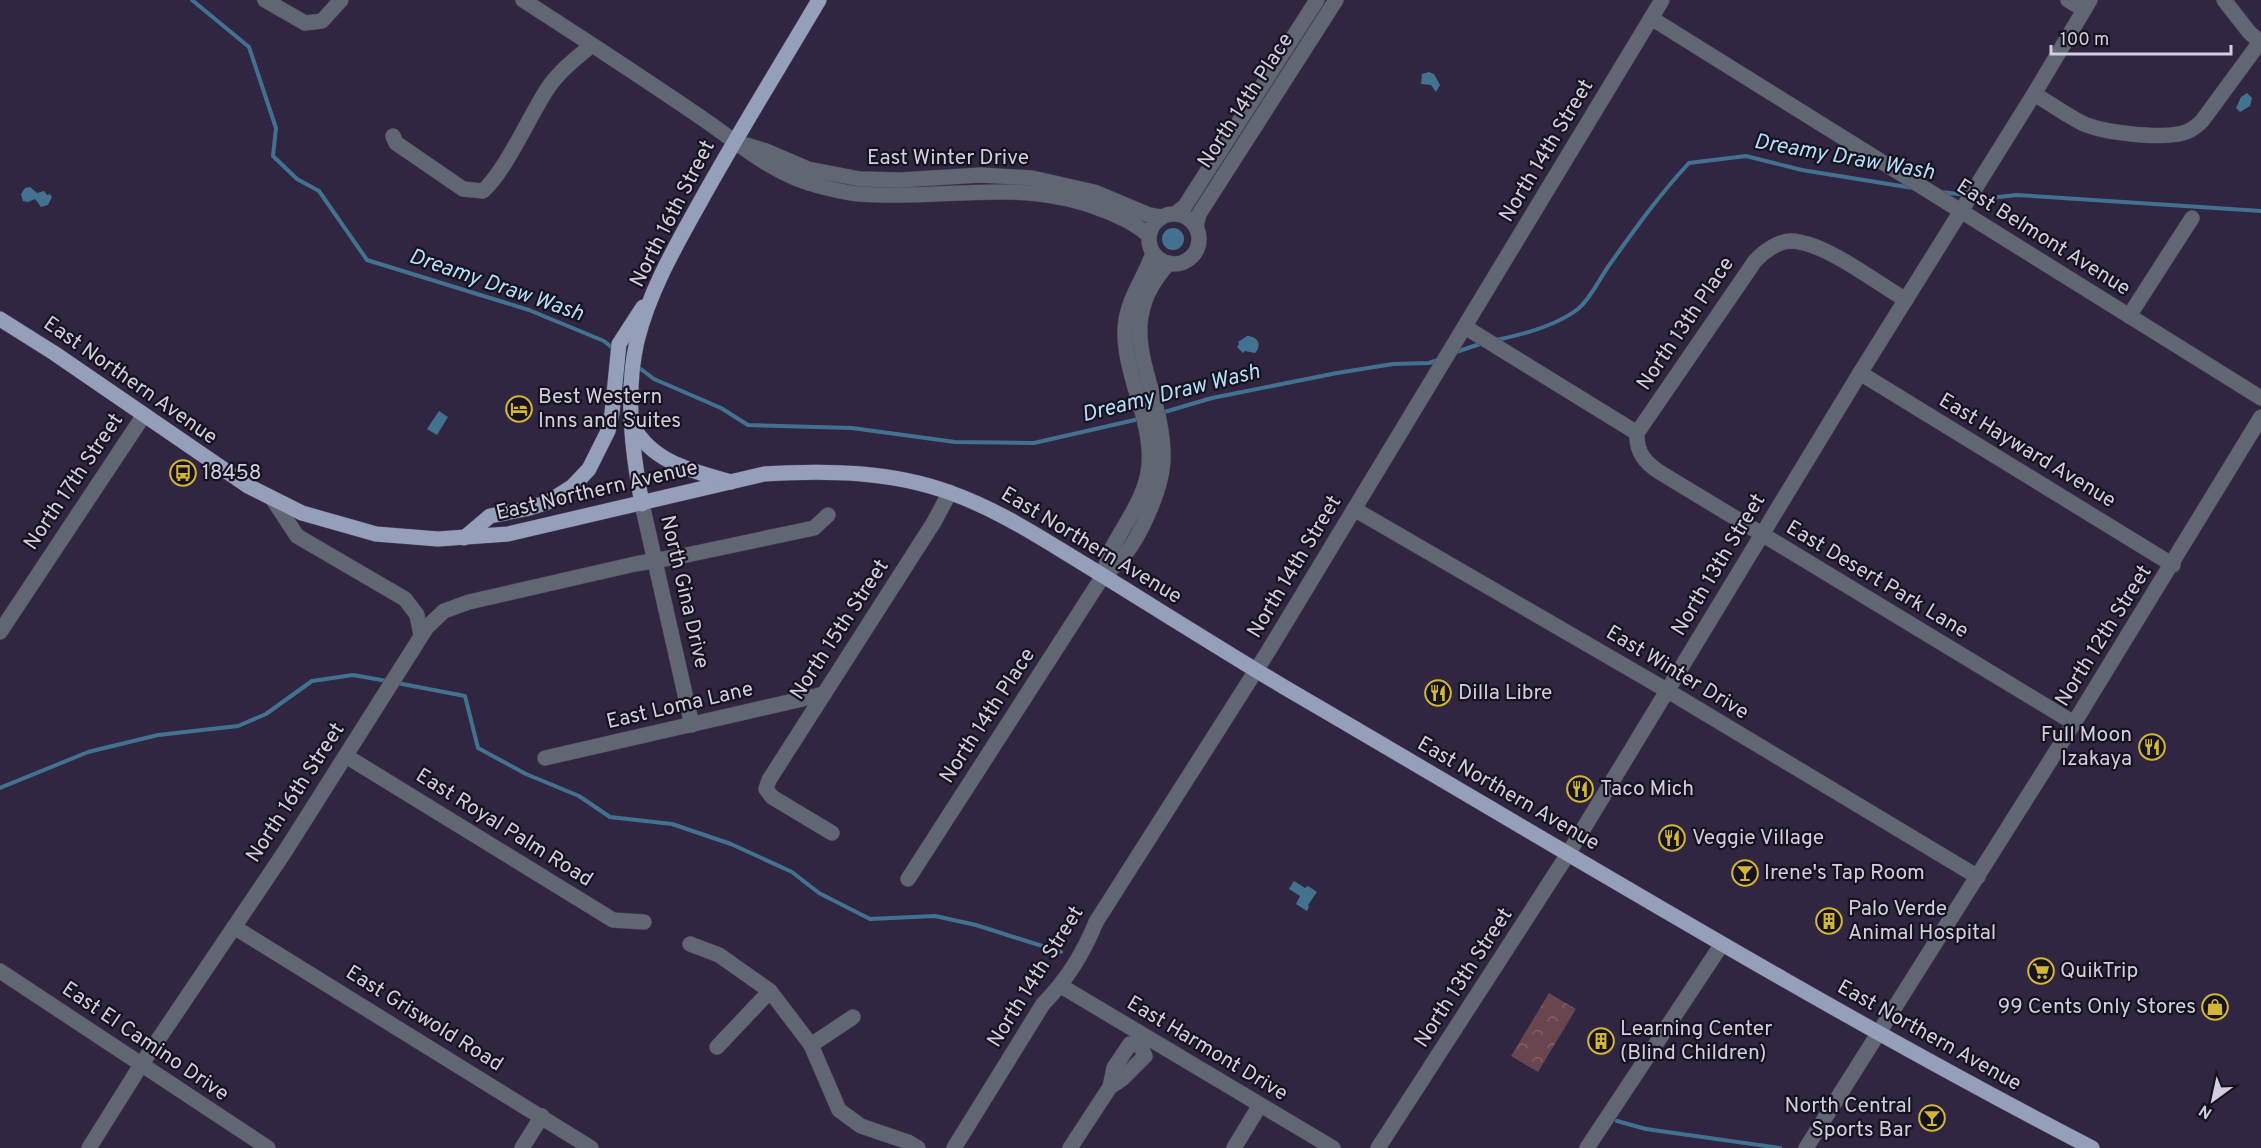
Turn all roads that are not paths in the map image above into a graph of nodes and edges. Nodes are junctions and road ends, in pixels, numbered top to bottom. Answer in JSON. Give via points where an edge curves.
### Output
{"nodes":[{"id":1,"x":265,"y":0,"type":"edge"},
{"id":2,"x":341,"y":0,"type":"edge"},
{"id":3,"x":523,"y":0,"type":"edge"},
{"id":4,"x":819,"y":0,"type":"edge"},
{"id":5,"x":1317,"y":0,"type":"edge"},
{"id":6,"x":1336,"y":0,"type":"edge"},
{"id":7,"x":1662,"y":0,"type":"edge"},
{"id":8,"x":2068,"y":0,"type":"edge"},
{"id":9,"x":2224,"y":0,"type":"edge"},
{"id":10,"x":2087,"y":5,"type":"edge"},
{"id":11,"x":1651,"y":18,"type":"junction"},
{"id":12,"x":2260,"y":42,"type":"edge"},
{"id":13,"x":592,"y":45,"type":"junction"},
{"id":14,"x":2034,"y":94,"type":"junction"},
{"id":15,"x":393,"y":136,"type":"dead end"},
{"id":16,"x":734,"y":142,"type":"junction"},
{"id":17,"x":1960,"y":213,"type":"junction"},
{"id":18,"x":1168,"y":216,"type":"junction"},
{"id":19,"x":2192,"y":218,"type":"dead end"},
{"id":20,"x":1196,"y":227,"type":"junction"},
{"id":21,"x":1149,"y":236,"type":"junction"},
{"id":22,"x":1153,"y":253,"type":"junction"},
{"id":23,"x":1169,"y":263,"type":"junction"},
{"id":24,"x":655,"y":291,"type":"junction"},
{"id":25,"x":1906,"y":300,"type":"junction"},
{"id":26,"x":2129,"y":316,"type":"junction"},
{"id":27,"x":0,"y":319,"type":"edge"},
{"id":28,"x":1465,"y":327,"type":"junction"},
{"id":29,"x":1860,"y":373,"type":"junction"},
{"id":30,"x":2261,"y":398,"type":"edge"},
{"id":31,"x":1147,"y":403,"type":"junction"},
{"id":32,"x":144,"y":415,"type":"junction"},
{"id":33,"x":2261,"y":417,"type":"edge"},
{"id":34,"x":632,"y":424,"type":"junction"},
{"id":35,"x":1636,"y":439,"type":"junction"},
{"id":36,"x":731,"y":482,"type":"junction"},
{"id":37,"x":950,"y":492,"type":"junction"},
{"id":38,"x":272,"y":498,"type":"junction"},
{"id":39,"x":642,"y":504,"type":"junction"},
{"id":40,"x":1354,"y":509,"type":"junction"},
{"id":41,"x":828,"y":515,"type":"dead end"},
{"id":42,"x":1762,"y":535,"type":"junction"},
{"id":43,"x":464,"y":538,"type":"junction"},
{"id":44,"x":656,"y":561,"type":"junction"},
{"id":45,"x":2173,"y":565,"type":"junction"},
{"id":46,"x":1103,"y":576,"type":"junction"},
{"id":47,"x":0,"y":632,"type":"edge"},
{"id":48,"x":421,"y":635,"type":"junction"},
{"id":49,"x":1256,"y":670,"type":"junction"},
{"id":50,"x":1668,"y":691,"type":"junction"},
{"id":51,"x":824,"y":694,"type":"junction"},
{"id":52,"x":2074,"y":723,"type":"junction"},
{"id":53,"x":692,"y":725,"type":"junction"},
{"id":54,"x":346,"y":756,"type":"junction"},
{"id":55,"x":545,"y":758,"type":"dead end"},
{"id":56,"x":832,"y":833,"type":"dead end"},
{"id":57,"x":1568,"y":854,"type":"junction"},
{"id":58,"x":1978,"y":877,"type":"junction"},
{"id":59,"x":908,"y":879,"type":"dead end"},
{"id":60,"x":644,"y":922,"type":"dead end"},
{"id":61,"x":234,"y":927,"type":"junction"},
{"id":62,"x":690,"y":944,"type":"dead end"},
{"id":63,"x":1722,"y":944,"type":"junction"},
{"id":64,"x":0,"y":971,"type":"edge"},
{"id":65,"x":1061,"y":986,"type":"junction"},
{"id":66,"x":770,"y":991,"type":"junction"},
{"id":67,"x":853,"y":1017,"type":"dead end"},
{"id":68,"x":1879,"y":1034,"type":"junction"},
{"id":69,"x":1143,"y":1041,"type":"junction"},
{"id":70,"x":811,"y":1045,"type":"junction"},
{"id":71,"x":717,"y":1047,"type":"dead end"},
{"id":72,"x":141,"y":1065,"type":"junction"},
{"id":73,"x":1260,"y":1105,"type":"junction"},
{"id":74,"x":542,"y":1116,"type":"junction"},
{"id":75,"x":89,"y":1148,"type":"edge"},
{"id":76,"x":268,"y":1148,"type":"edge"},
{"id":77,"x":522,"y":1148,"type":"edge"},
{"id":78,"x":591,"y":1148,"type":"edge"},
{"id":79,"x":918,"y":1148,"type":"edge"},
{"id":80,"x":954,"y":1148,"type":"edge"},
{"id":81,"x":1070,"y":1148,"type":"edge"},
{"id":82,"x":1234,"y":1148,"type":"edge"},
{"id":83,"x":1333,"y":1148,"type":"edge"},
{"id":84,"x":1378,"y":1148,"type":"edge"},
{"id":85,"x":1587,"y":1148,"type":"edge"},
{"id":86,"x":1806,"y":1148,"type":"edge"},
{"id":87,"x":2092,"y":1148,"type":"edge"}],
"edges":[{"from":1,"to":2,"type":"street","via":[[305,23],[322,21]]},
{"from":3,"to":13,"type":"street","name":"East Winter Drive"},
{"from":4,"to":16,"type":"main road","name":"North 16th Street"},
{"from":5,"to":18,"type":"street","name":"North 14th Place","via":[[1185,206]]},
{"from":6,"to":20,"type":"street","name":"North 14th Place","via":[[1199,214]]},
{"from":7,"to":11,"type":"street","name":"North 14th Street"},
{"from":8,"to":10,"type":"street"},
{"from":9,"to":12,"type":"street"},
{"from":10,"to":14,"type":"street","name":"North 13th Street"},
{"from":11,"to":17,"type":"street","name":"East Belmont Avenue"},
{"from":11,"to":28,"type":"street","name":"North 14th Street"},
{"from":12,"to":14,"type":"street","via":[[2198,132],[2171,135],[2103,130],[2083,123]]},
{"from":13,"to":15,"type":"street","via":[[562,70],[547,89],[491,184],[483,191],[463,189],[447,180],[396,143]]},
{"from":13,"to":16,"type":"street","name":"East Winter Drive"},
{"from":14,"to":17,"type":"street","name":"North 13th Street"},
{"from":16,"to":18,"type":"street","name":"East Winter Drive","via":[[814,170],[860,179],[1032,178],[1094,192],[1149,215]]},
{"from":16,"to":21,"type":"street","name":"East Winter Drive","via":[[762,162],[815,185],[857,194],[1031,192],[1090,204],[1140,227]]},
{"from":16,"to":24,"type":"main road","name":"North 16th Street","via":[[682,232]]},
{"from":17,"to":25,"type":"street","name":"North 13th Street"},
{"from":17,"to":26,"type":"street","name":"East Belmont Avenue"},
{"from":18,"to":20,"type":"street","via":[[1187,218]]},
{"from":18,"to":21,"type":"street","name":"North 14th Place","via":[[1153,225]]},
{"from":19,"to":26,"type":"street"},
{"from":20,"to":23,"type":"street","name":"North 14th Place","via":[[1199,239],[1194,254],[1182,262]]},
{"from":21,"to":22,"type":"street"},
{"from":22,"to":23,"type":"street"},
{"from":22,"to":31,"type":"street","name":"North 14th Place","via":[[1131,297],[1125,330],[1129,364]]},
{"from":23,"to":31,"type":"street","name":"North 14th Place","via":[[1145,300],[1140,318]]},
{"from":24,"to":34,"type":"main road","name":"North 16th Street","via":[[637,341],[630,405]]},
{"from":24,"to":43,"type":"main road","via":[[619,344],[608,431],[585,474],[548,502],[490,516]]},
{"from":25,"to":29,"type":"street","name":"North 13th Street"},
{"from":25,"to":35,"type":"street","name":"North 13th Place","via":[[1816,246],[1789,241],[1774,246],[1755,261]]},
{"from":26,"to":30,"type":"street","name":"East Belmont Avenue"},
{"from":27,"to":32,"type":"main road","name":"East Northern Avenue"},
{"from":28,"to":35,"type":"street","name":"East Desert Park Lane"},
{"from":28,"to":40,"type":"street","name":"North 14th Street"},
{"from":29,"to":42,"type":"street","name":"North 13th Street"},
{"from":29,"to":45,"type":"street","name":"East Hayward Avenue"},
{"from":31,"to":46,"type":"street","name":"North 14th Place","via":[[1163,457],[1158,491],[1124,557]]},
{"from":32,"to":38,"type":"main road","name":"East Northern Avenue","via":[[223,470]]},
{"from":32,"to":47,"type":"street","name":"North 17th Street"},
{"from":33,"to":45,"type":"street","name":"North 12th Street"},
{"from":34,"to":36,"type":"main road","via":[[639,438],[669,462]]},
{"from":34,"to":39,"type":"main road","name":"North 16th Street"},
{"from":35,"to":42,"type":"street","name":"East Desert Park Lane","via":[[1650,466]]},
{"from":36,"to":37,"type":"main road","name":"East Northern Avenue","via":[[764,474],[829,472],[902,480]]},
{"from":36,"to":39,"type":"main road","name":"East Northern Avenue"},
{"from":37,"to":46,"type":"main road","name":"East Northern Avenue","via":[[1008,519]]},
{"from":37,"to":51,"type":"street","name":"North 15th Street"},
{"from":38,"to":43,"type":"main road","name":"East Northern Avenue","via":[[302,513],[376,534]]},
{"from":38,"to":48,"type":"street","via":[[297,536],[405,599],[417,615]]},
{"from":39,"to":43,"type":"main road","name":"East Northern Avenue","via":[[508,534]]},
{"from":39,"to":44,"type":"street","name":"North Gina Drive"},
{"from":40,"to":49,"type":"street","name":"North 14th Street"},
{"from":40,"to":50,"type":"street","name":"East Winter Drive"},
{"from":41,"to":44,"type":"street","via":[[814,528]]},
{"from":42,"to":50,"type":"street","name":"North 13th Street"},
{"from":42,"to":52,"type":"street","name":"East Desert Park Lane"},
{"from":44,"to":48,"type":"street","via":[[456,605],[434,618]]},
{"from":44,"to":53,"type":"street","name":"North Gina Drive"},
{"from":45,"to":52,"type":"street","name":"North 12th Street"},
{"from":46,"to":49,"type":"main road","name":"East Northern Avenue"},
{"from":46,"to":59,"type":"street","name":"North 14th Place"},
{"from":48,"to":54,"type":"street","name":"North 16th Street"},
{"from":49,"to":57,"type":"main road","name":"East Northern Avenue"},
{"from":49,"to":65,"type":"street","name":"North 14th Street","via":[[1096,922]]},
{"from":50,"to":57,"type":"street","name":"North 13th Street"},
{"from":50,"to":58,"type":"street","name":"East Winter Drive"},
{"from":51,"to":53,"type":"street","name":"East Loma Lane"},
{"from":51,"to":56,"type":"street","name":"North 15th Street","via":[[766,789],[772,797]]},
{"from":52,"to":58,"type":"street","name":"North 12th Street"},
{"from":53,"to":55,"type":"street","name":"East Loma Lane"},
{"from":54,"to":60,"type":"street","name":"East Royal Palm Road","via":[[613,920]]},
{"from":54,"to":61,"type":"street","name":"North 16th Street"},
{"from":57,"to":63,"type":"main road","name":"East Northern Avenue"},
{"from":57,"to":84,"type":"street","name":"North 13th Street"},
{"from":58,"to":68,"type":"street","name":"North 12th Street"},
{"from":61,"to":72,"type":"street","name":"North 16th Street"},
{"from":61,"to":74,"type":"street","name":"East Griswold Road"},
{"from":62,"to":66,"type":"street","via":[[719,955]]},
{"from":63,"to":68,"type":"main road","name":"East Northern Avenue"},
{"from":63,"to":85,"type":"street"},
{"from":64,"to":72,"type":"street","name":"East El Camino Drive"},
{"from":65,"to":69,"type":"street","name":"East Harmont Drive"},
{"from":65,"to":80,"type":"street","name":"North 14th Street","via":[[1043,1004]]},
{"from":66,"to":70,"type":"street"},
{"from":66,"to":71,"type":"street"},
{"from":67,"to":70,"type":"street"},
{"from":68,"to":86,"type":"street","name":"North 12th Street"},
{"from":68,"to":87,"type":"main road","name":"East Northern Avenue"},
{"from":69,"to":73,"type":"street","name":"East Harmont Drive"},
{"from":69,"to":81,"type":"street","via":[[1130,1044],[1114,1068],[1110,1087]]},
{"from":70,"to":79,"type":"street","via":[[839,1110],[861,1126]]},
{"from":72,"to":75,"type":"street","name":"North 16th Street"},
{"from":72,"to":76,"type":"street","name":"East El Camino Drive"},
{"from":73,"to":82,"type":"street"},
{"from":73,"to":83,"type":"street","name":"East Harmont Drive"},
{"from":74,"to":77,"type":"street"},
{"from":74,"to":78,"type":"street","name":"East Griswold Road"}]}
